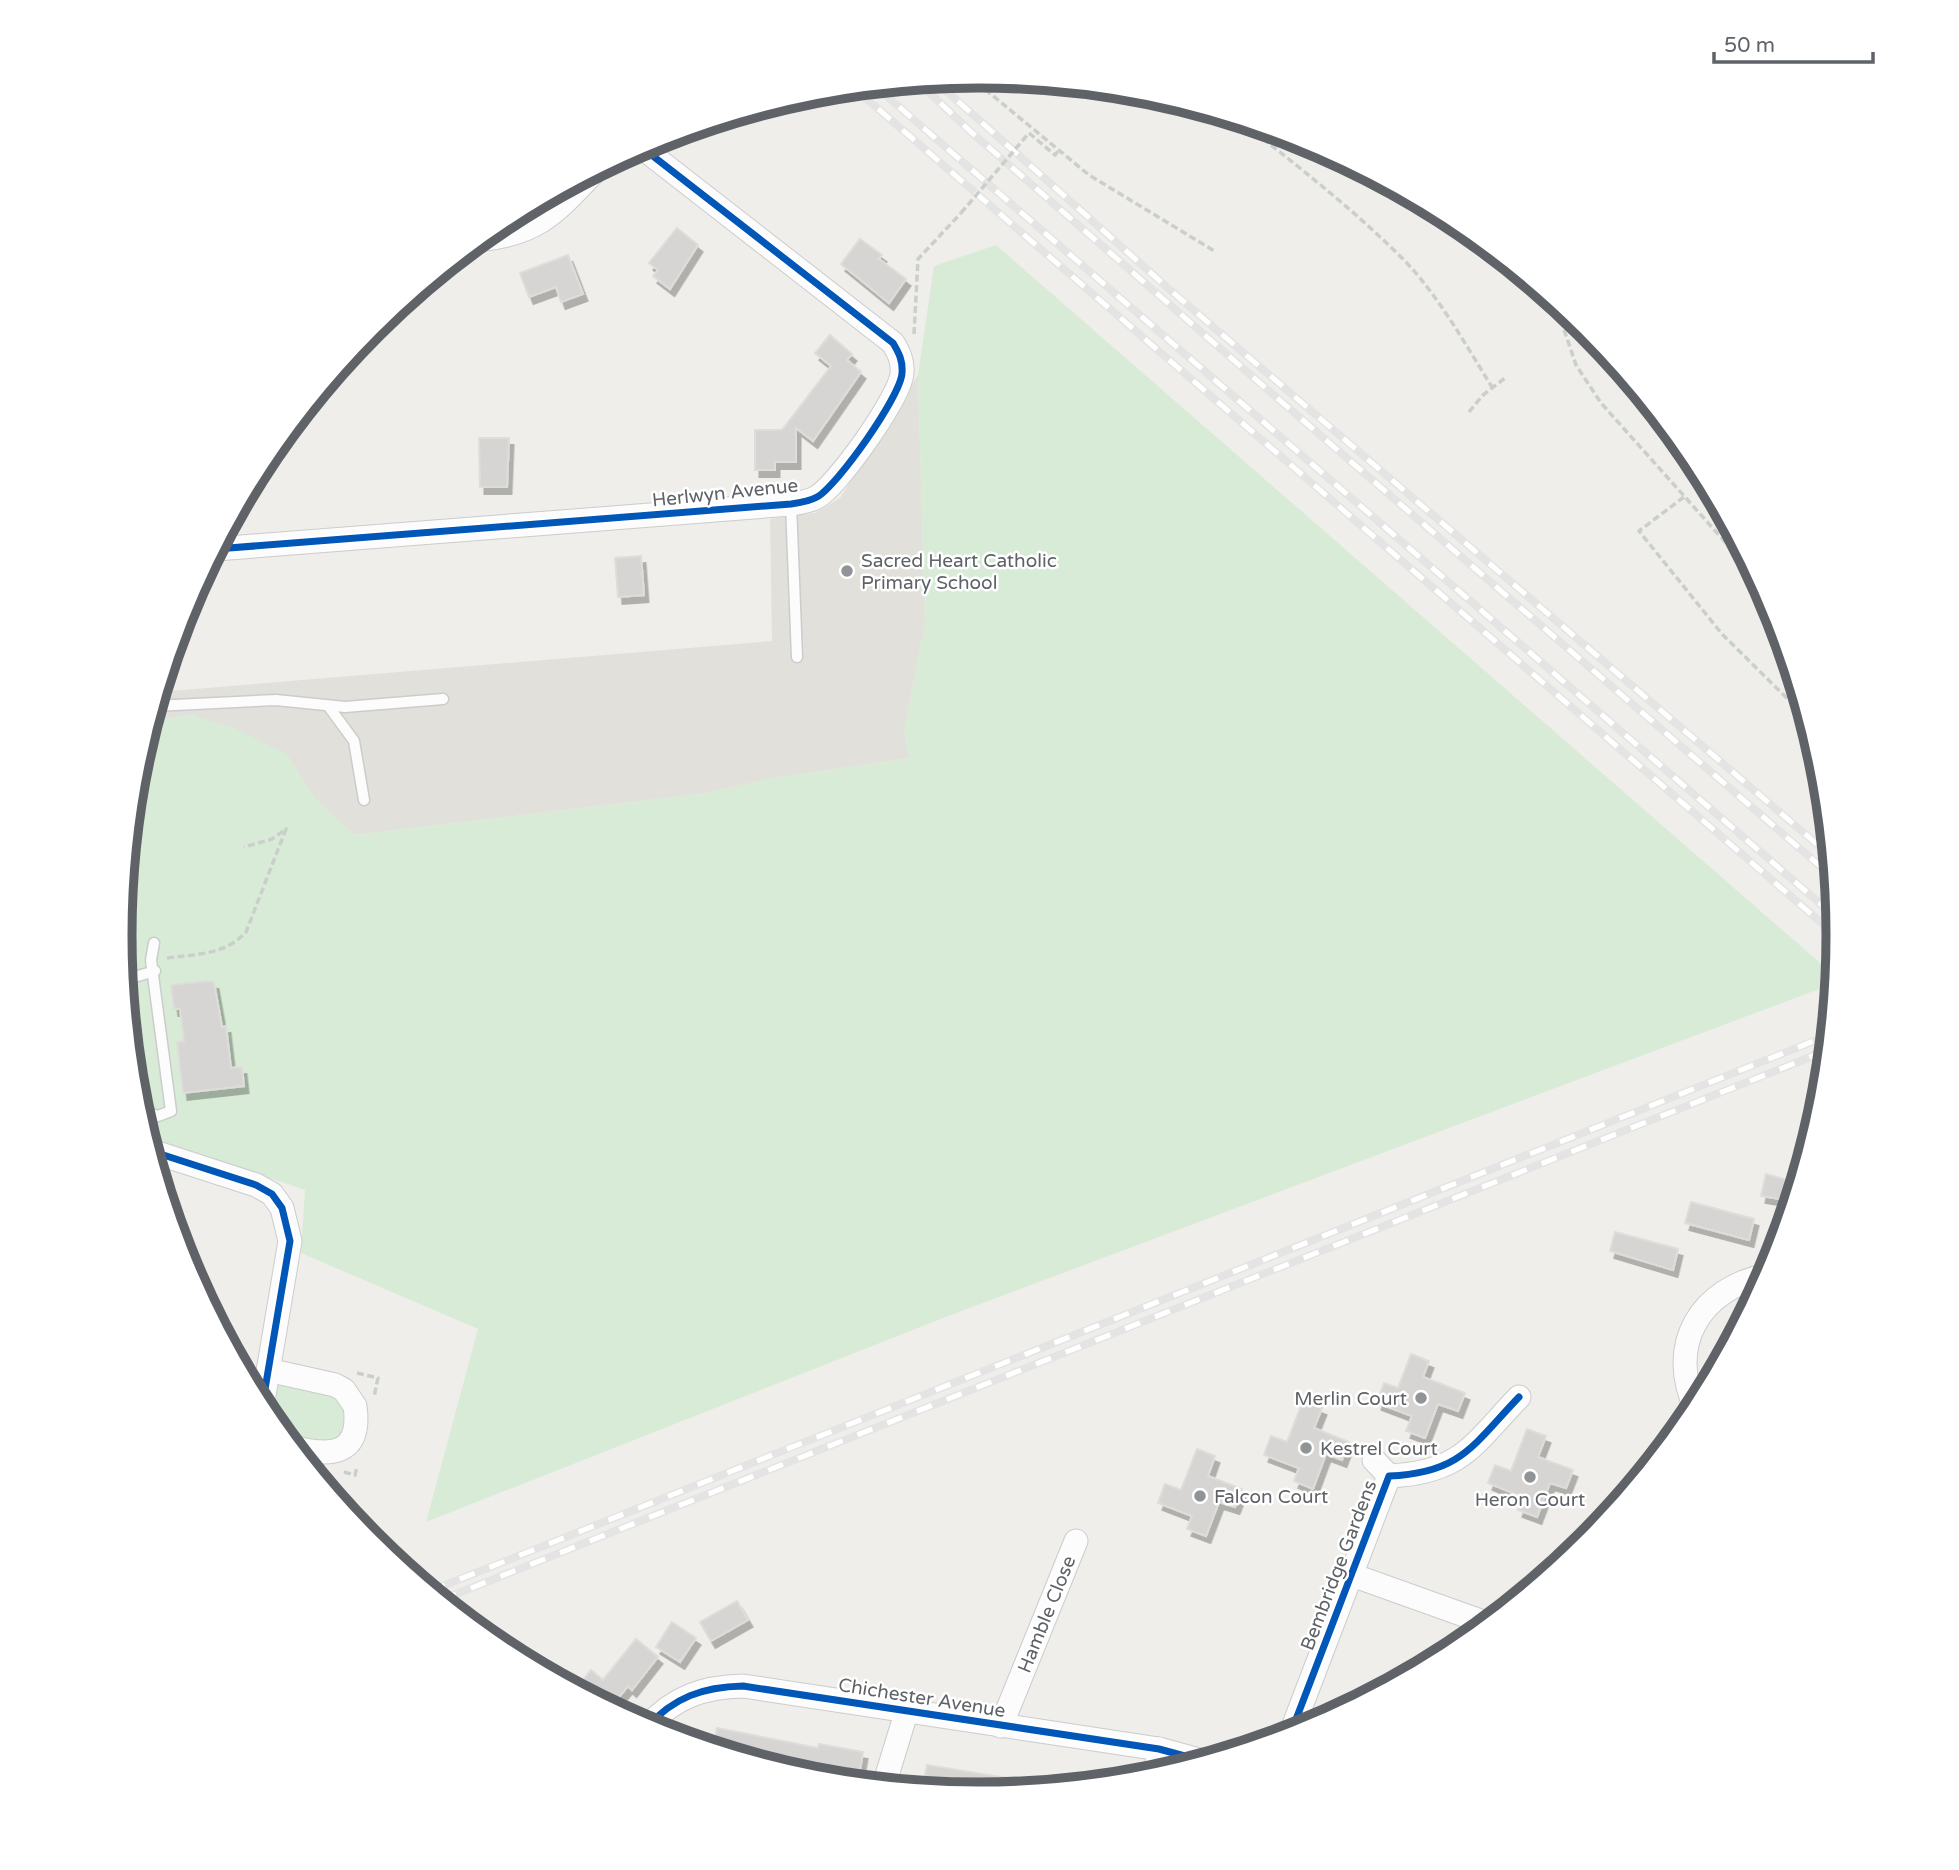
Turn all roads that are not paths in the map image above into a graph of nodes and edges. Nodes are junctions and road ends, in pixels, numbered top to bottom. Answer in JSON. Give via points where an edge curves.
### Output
{"nodes":[{"id":1,"x":650,"y":154,"type":"edge"},
{"id":2,"x":573,"y":192,"type":"edge"},
{"id":3,"x":499,"y":237,"type":"edge"},
{"id":4,"x":791,"y":504,"type":"junction"},
{"id":5,"x":225,"y":548,"type":"edge"},
{"id":6,"x":797,"y":657,"type":"dead end"},
{"id":7,"x":443,"y":699,"type":"dead end"},
{"id":8,"x":164,"y":706,"type":"edge"},
{"id":9,"x":328,"y":707,"type":"junction"},
{"id":10,"x":364,"y":800,"type":"dead end"},
{"id":11,"x":154,"y":943,"type":"dead end"},
{"id":12,"x":155,"y":971,"type":"junction"},
{"id":13,"x":134,"y":977,"type":"edge"},
{"id":14,"x":151,"y":1114,"type":"edge"},
{"id":15,"x":161,"y":1155,"type":"edge"},
{"id":16,"x":1754,"y":1278,"type":"edge"},
{"id":17,"x":268,"y":1370,"type":"junction"},
{"id":18,"x":265,"y":1390,"type":"edge"},
{"id":19,"x":1691,"y":1394,"type":"edge"},
{"id":20,"x":1519,"y":1397,"type":"dead end"},
{"id":21,"x":306,"y":1450,"type":"edge"},
{"id":22,"x":1076,"y":1541,"type":"dead end"},
{"id":23,"x":1352,"y":1576,"type":"junction"},
{"id":24,"x":1477,"y":1620,"type":"edge"},
{"id":25,"x":907,"y":1710,"type":"junction"},
{"id":26,"x":656,"y":1718,"type":"edge"},
{"id":27,"x":1295,"y":1721,"type":"edge"},
{"id":28,"x":1001,"y":1726,"type":"junction"},
{"id":29,"x":1159,"y":1749,"type":"junction"},
{"id":30,"x":1187,"y":1757,"type":"edge"},
{"id":31,"x":1156,"y":1763,"type":"edge"},
{"id":32,"x":886,"y":1777,"type":"edge"}],
"edges":[{"from":1,"to":4,"type":"street","name":"Herlwyn Avenue","via":[[893,343],[901,355],[903,376],[887,409],[836,481],[817,497]]},
{"from":2,"to":3,"type":"street","via":[[538,225]]},
{"from":4,"to":5,"type":"street","name":"Herlwyn Avenue"},
{"from":4,"to":6,"type":"lane"},
{"from":7,"to":9,"type":"lane"},
{"from":8,"to":9,"type":"lane","via":[[276,700]]},
{"from":9,"to":10,"type":"lane","via":[[354,741]]},
{"from":11,"to":12,"type":"lane"},
{"from":12,"to":13,"type":"lane"},
{"from":12,"to":14,"type":"lane","via":[[171,1111]]},
{"from":15,"to":17,"type":"street","via":[[256,1185],[272,1194],[282,1208],[290,1241]]},
{"from":16,"to":19,"type":"street","via":[[1717,1295],[1695,1322],[1685,1358]]},
{"from":17,"to":18,"type":"street"},
{"from":17,"to":21,"type":"street","via":[[335,1385],[355,1406],[351,1442],[326,1454]]},
{"from":20,"to":23,"type":"street","name":"Bembridge Gardens","via":[[1447,1466],[1431,1472],[1382,1468]]},
{"from":22,"to":28,"type":"street","name":"Hamble Close"},
{"from":23,"to":24,"type":"street"},
{"from":23,"to":27,"type":"street","name":"Bembridge Gardens"},
{"from":25,"to":26,"type":"street","name":"Chichester Avenue","via":[[768,1689],[716,1687],[673,1703]]},
{"from":25,"to":28,"type":"street","name":"Chichester Avenue"},
{"from":25,"to":32,"type":"street"},
{"from":28,"to":29,"type":"street","name":"Chichester Avenue"},
{"from":29,"to":30,"type":"street","name":"Chichester Avenue"},
{"from":29,"to":31,"type":"street"}]}
